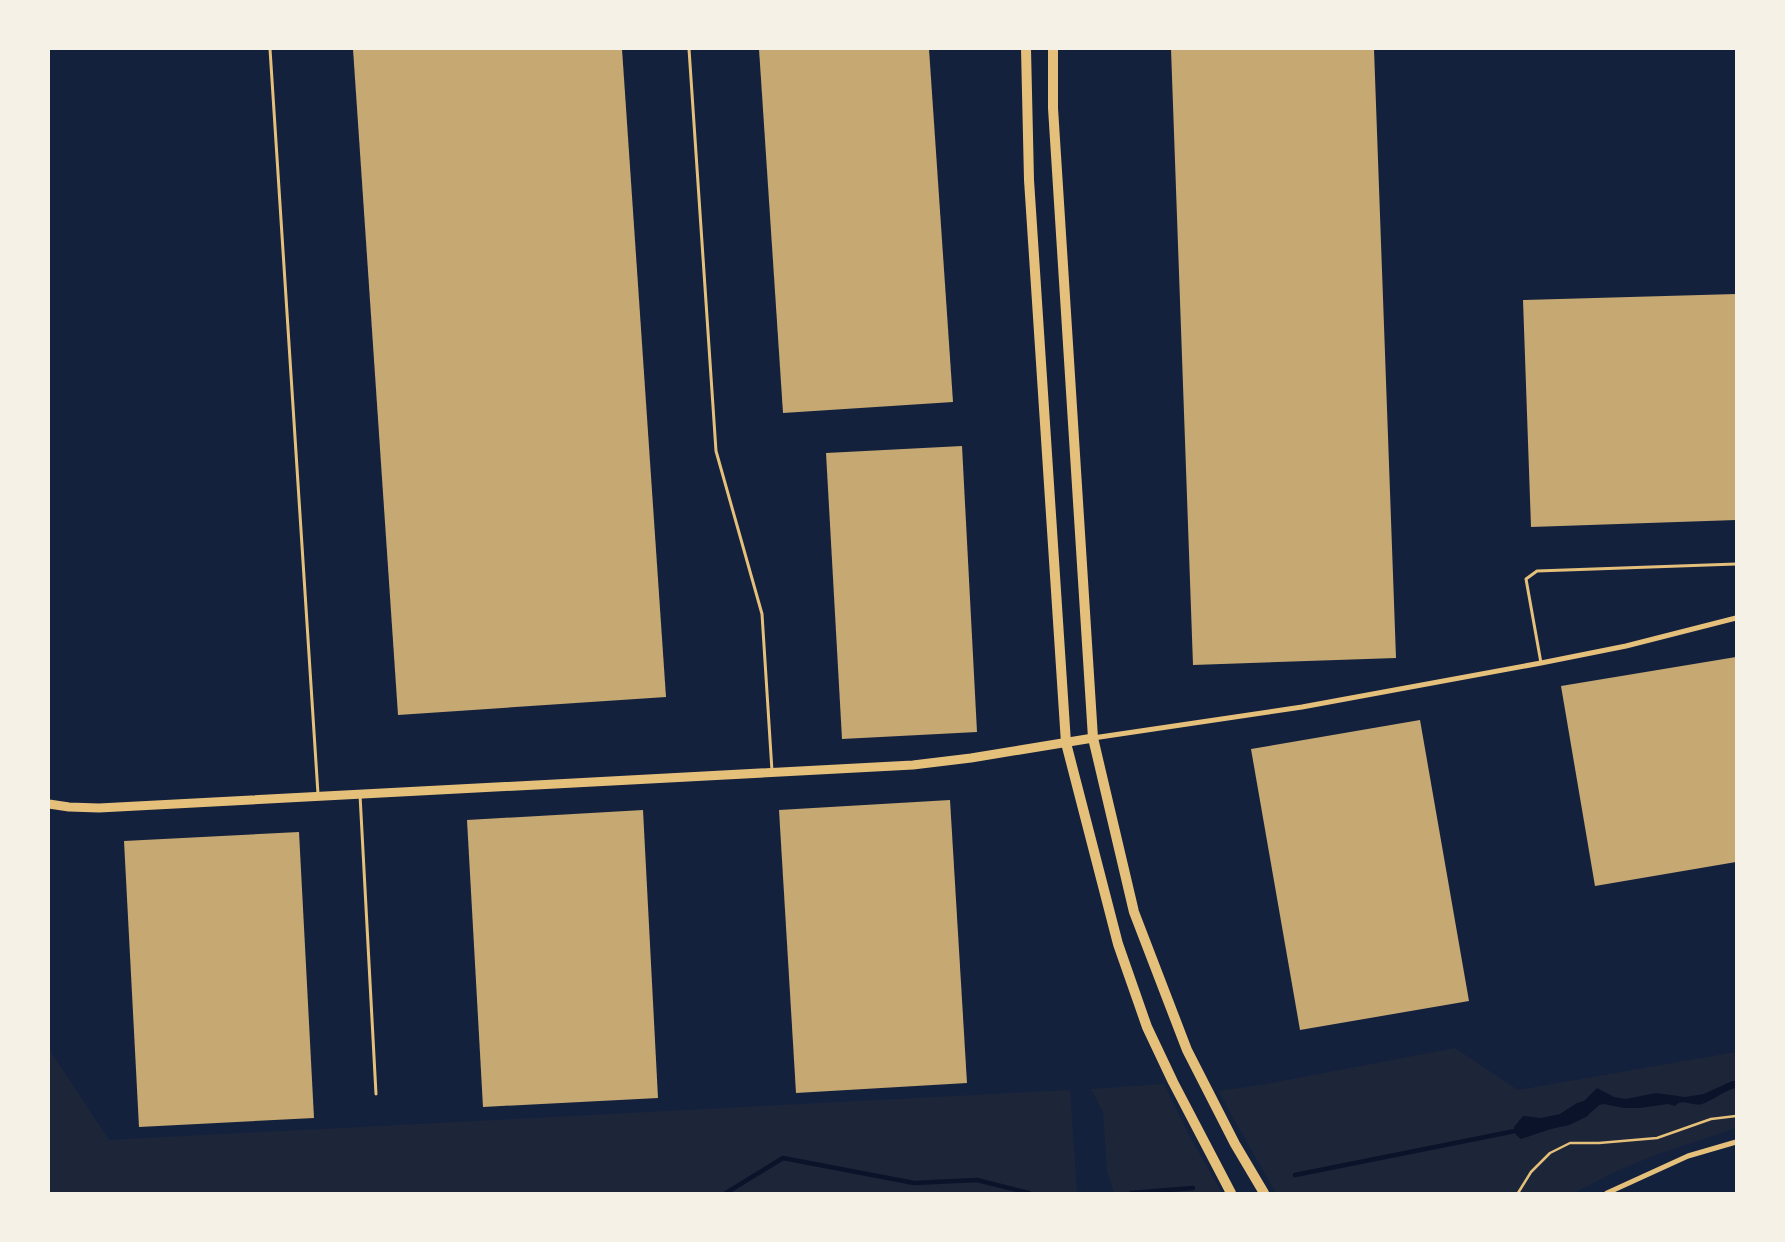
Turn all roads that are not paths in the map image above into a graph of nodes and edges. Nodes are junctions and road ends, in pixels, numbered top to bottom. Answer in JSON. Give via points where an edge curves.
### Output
{"nodes":[{"id":1,"x":270,"y":49,"type":"edge"},
{"id":2,"x":689,"y":49,"type":"edge"},
{"id":3,"x":1026,"y":49,"type":"edge"},
{"id":4,"x":1053,"y":49,"type":"edge"},
{"id":5,"x":1736,"y":564,"type":"edge"},
{"id":6,"x":1736,"y":618,"type":"edge"},
{"id":7,"x":1541,"y":663,"type":"junction"},
{"id":8,"x":1093,"y":738,"type":"junction"},
{"id":9,"x":1066,"y":743,"type":"junction"},
{"id":10,"x":772,"y":773,"type":"junction"},
{"id":11,"x":360,"y":794,"type":"junction"},
{"id":12,"x":318,"y":797,"type":"junction"},
{"id":13,"x":49,"y":804,"type":"edge"},
{"id":14,"x":376,"y":1094,"type":"dead end"},
{"id":15,"x":1736,"y":1142,"type":"edge"},
{"id":16,"x":1231,"y":1193,"type":"edge"},
{"id":17,"x":1264,"y":1193,"type":"edge"},
{"id":18,"x":1607,"y":1193,"type":"edge"}],
"edges":[{"from":1,"to":12,"type":"lane"},
{"from":2,"to":10,"type":"lane","via":[[716,451],[762,614]]},
{"from":3,"to":9,"type":"main road","via":[[1029,180]]},
{"from":4,"to":8,"type":"main road","via":[[1053,117]]},
{"from":5,"to":7,"type":"lane","via":[[1538,571],[1526,578]]},
{"from":6,"to":7,"type":"street","via":[[1626,646]]},
{"from":7,"to":8,"type":"street","via":[[1302,707]]},
{"from":8,"to":9,"type":"street"},
{"from":8,"to":17,"type":"main road","via":[[1134,912],[1188,1050],[1235,1144]]},
{"from":9,"to":10,"type":"street","via":[[913,765]]},
{"from":9,"to":16,"type":"main road","via":[[1118,944],[1147,1026]]},
{"from":10,"to":11,"type":"street"},
{"from":11,"to":12,"type":"street"},
{"from":11,"to":14,"type":"lane"},
{"from":12,"to":13,"type":"street","via":[[99,808]]},
{"from":15,"to":18,"type":"street","via":[[1688,1156]]}]}
